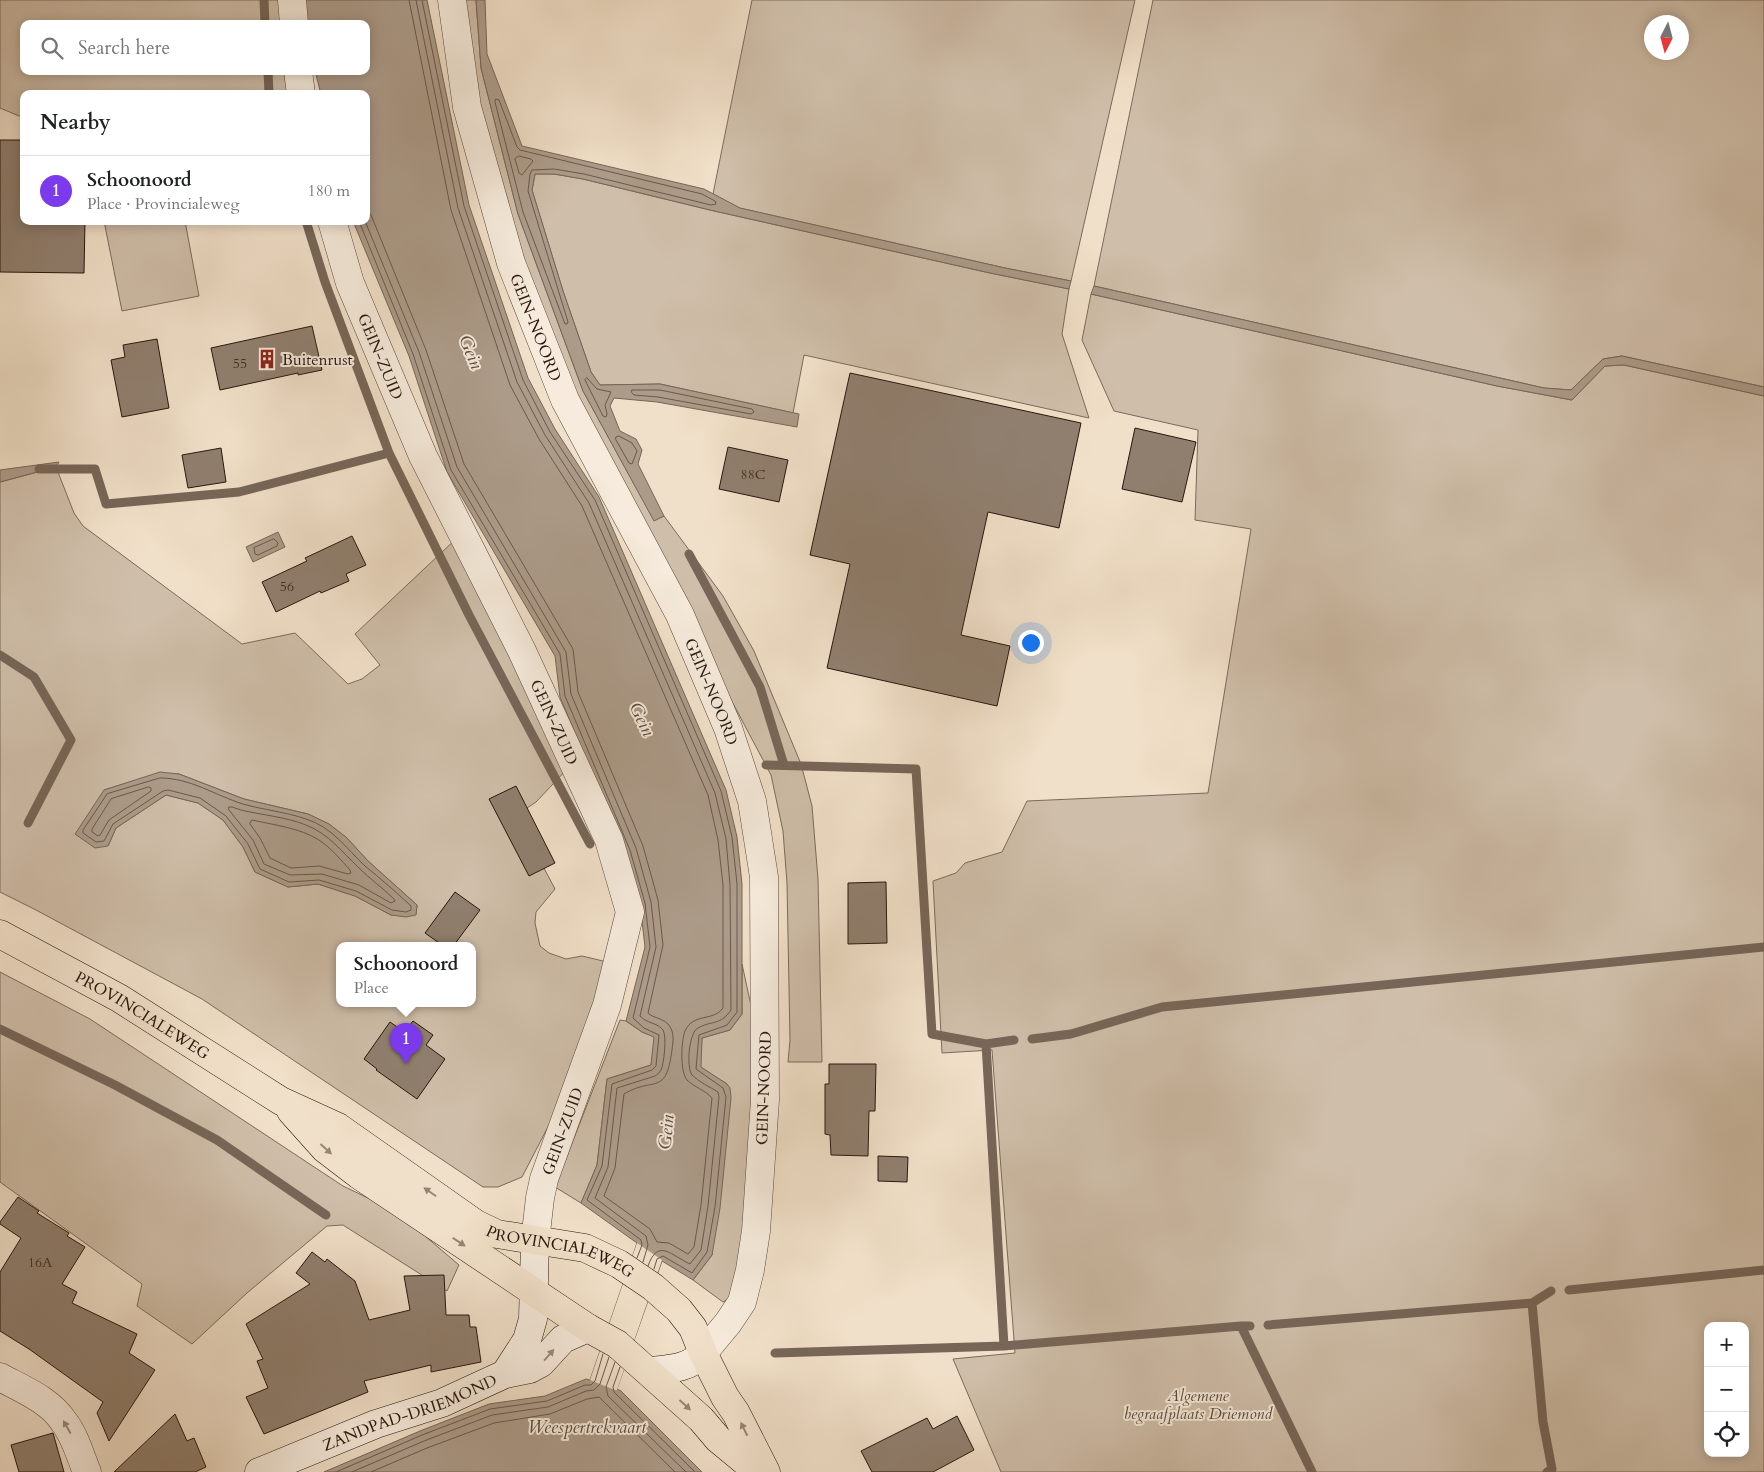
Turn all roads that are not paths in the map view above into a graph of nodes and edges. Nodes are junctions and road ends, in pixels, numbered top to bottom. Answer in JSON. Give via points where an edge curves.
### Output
{"nodes":[{"id":1,"x":292,"y":0,"type":"edge"},
{"id":2,"x":452,"y":0,"type":"edge"},
{"id":3,"x":294,"y":20,"type":"edge"},
{"id":4,"x":299,"y":75,"type":"edge"},
{"id":5,"x":300,"y":90,"type":"edge"},
{"id":6,"x":333,"y":225,"type":"edge"},
{"id":7,"x":0,"y":934,"type":"edge"},
{"id":8,"x":281,"y":1101,"type":"junction"},
{"id":9,"x":535,"y":1241,"type":"junction"},
{"id":10,"x":533,"y":1291,"type":"junction"},
{"id":11,"x":596,"y":1332,"type":"junction"},
{"id":12,"x":703,"y":1353,"type":"junction"},
{"id":13,"x":640,"y":1363,"type":"junction"},
{"id":14,"x":505,"y":1374,"type":"junction"},
{"id":15,"x":0,"y":1377,"type":"edge"},
{"id":16,"x":87,"y":1472,"type":"edge"},
{"id":17,"x":259,"y":1472,"type":"edge"},
{"id":18,"x":758,"y":1472,"type":"edge"},
{"id":19,"x":766,"y":1472,"type":"edge"}],
"edges":[{"from":1,"to":3,"type":"street"},
{"from":2,"to":12,"type":"street","name":"GEIN-NOORD","via":[[467,107],[510,263],[565,400],[680,615],[728,728],[752,801],[764,878],[765,1100],[756,1231],[742,1302]]},
{"from":4,"to":5,"type":"street"},
{"from":6,"to":9,"type":"street","name":"GEIN-ZUID","via":[[350,283],[423,456],[522,651],[609,840],[630,912],[607,1005],[544,1180]]},
{"from":7,"to":8,"type":"main road","name":"PROVINCIALEWEG","via":[[119,998]]},
{"from":9,"to":8,"type":"main road","name":"PROVINCIALEWEG","one_way":true,"via":[[497,1234],[476,1224],[338,1127]]},
{"from":8,"to":10,"type":"main road","name":"PROVINCIALEWEG","one_way":true,"via":[[325,1149],[359,1175]]},
{"from":9,"to":10,"type":"street","name":"ZANDPAD-DRIEMOND"},
{"from":9,"to":12,"type":"main road","name":"PROVINCIALEWEG","via":[[585,1248],[628,1269],[679,1310],[693,1328]]},
{"from":10,"to":11,"type":"main road","name":"PROVINCIALEWEG"},
{"from":10,"to":14,"type":"street","name":"ZANDPAD-DRIEMOND","via":[[533,1319],[527,1340]]},
{"from":11,"to":13,"type":"main road","name":"PROVINCIALEWEG"},
{"from":14,"to":11,"type":"street","name":"ZANDPAD-DRIEMOND","one_way":true,"via":[[530,1369],[541,1363],[563,1339]]},
{"from":12,"to":13,"type":"street","name":"GEIN-NOORD","via":[[690,1364]]},
{"from":19,"to":12,"type":"main road","name":"PROVINCIALEWEG","one_way":true},
{"from":13,"to":18,"type":"main road","name":"PROVINCIALEWEG","one_way":true,"via":[[718,1439]]},
{"from":14,"to":17,"type":"street","name":"ZANDPAD-DRIEMOND","via":[[442,1403],[376,1424]]},
{"from":16,"to":15,"type":"street","one_way":true,"via":[[64,1421],[47,1404]]}]}
